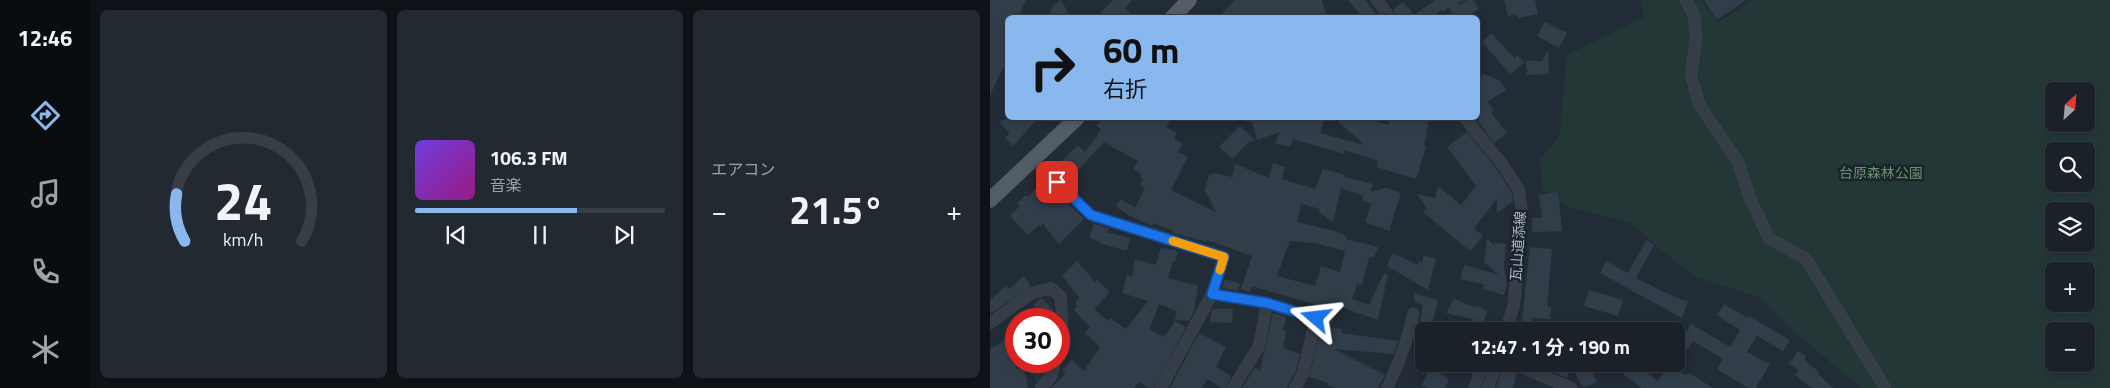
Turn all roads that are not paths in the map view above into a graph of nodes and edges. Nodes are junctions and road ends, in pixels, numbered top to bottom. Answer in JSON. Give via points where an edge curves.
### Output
{"nodes":[{"id":1,"x":1189,"y":0,"type":"edge"},
{"id":2,"x":1377,"y":0,"type":"edge"},
{"id":3,"x":1686,"y":0,"type":"edge"},
{"id":4,"x":1175,"y":15,"type":"edge"},
{"id":5,"x":1388,"y":15,"type":"edge"},
{"id":6,"x":1075,"y":120,"type":"edge"},
{"id":7,"x":1467,"y":120,"type":"edge"},
{"id":8,"x":1034,"y":160,"type":"junction"},
{"id":9,"x":990,"y":200,"type":"edge"},
{"id":10,"x":1212,"y":294,"type":"junction"},
{"id":11,"x":1267,"y":303,"type":"junction"},
{"id":12,"x":1010,"y":308,"type":"edge"},
{"id":13,"x":1061,"y":308,"type":"edge"},
{"id":14,"x":1005,"y":312,"type":"edge"},
{"id":15,"x":1413,"y":314,"type":"dead end"},
{"id":16,"x":1509,"y":322,"type":"edge"},
{"id":17,"x":990,"y":323,"type":"edge"},
{"id":18,"x":1493,"y":372,"type":"edge"},
{"id":19,"x":1533,"y":372,"type":"edge"},
{"id":20,"x":1052,"y":373,"type":"edge"},
{"id":21,"x":1041,"y":388,"type":"edge"},
{"id":22,"x":1162,"y":388,"type":"edge"},
{"id":23,"x":1233,"y":388,"type":"edge"},
{"id":24,"x":1295,"y":388,"type":"edge"},
{"id":25,"x":1387,"y":388,"type":"edge"},
{"id":26,"x":1488,"y":388,"type":"edge"},
{"id":27,"x":1571,"y":388,"type":"edge"},
{"id":28,"x":1885,"y":388,"type":"edge"}],
"edges":[{"from":1,"to":4,"type":"main road"},
{"from":2,"to":5,"type":"street"},
{"from":3,"to":28,"type":"street","via":[[1694,15],[1696,39],[1691,74],[1699,104],[1738,162],[1769,238],[1806,259]]},
{"from":6,"to":8,"type":"main road"},
{"from":7,"to":16,"type":"street","name":"瓦山道添線","via":[[1519,190],[1522,212],[1514,304]]},
{"from":8,"to":9,"type":"main road"},
{"from":8,"to":10,"type":"street","via":[[1091,215],[1224,257]]},
{"from":10,"to":11,"type":"street"},
{"from":10,"to":22,"type":"street"},
{"from":11,"to":23,"type":"street","via":[[1259,346]]},
{"from":11,"to":24,"type":"street","via":[[1316,318],[1303,373]]},
{"from":12,"to":13,"type":"street","via":[[1032,292],[1051,288],[1061,297]]},
{"from":14,"to":17,"type":"street"},
{"from":15,"to":25,"type":"street","via":[[1409,337]]},
{"from":18,"to":26,"type":"street"},
{"from":19,"to":27,"type":"street"},
{"from":20,"to":21,"type":"street"}]}
